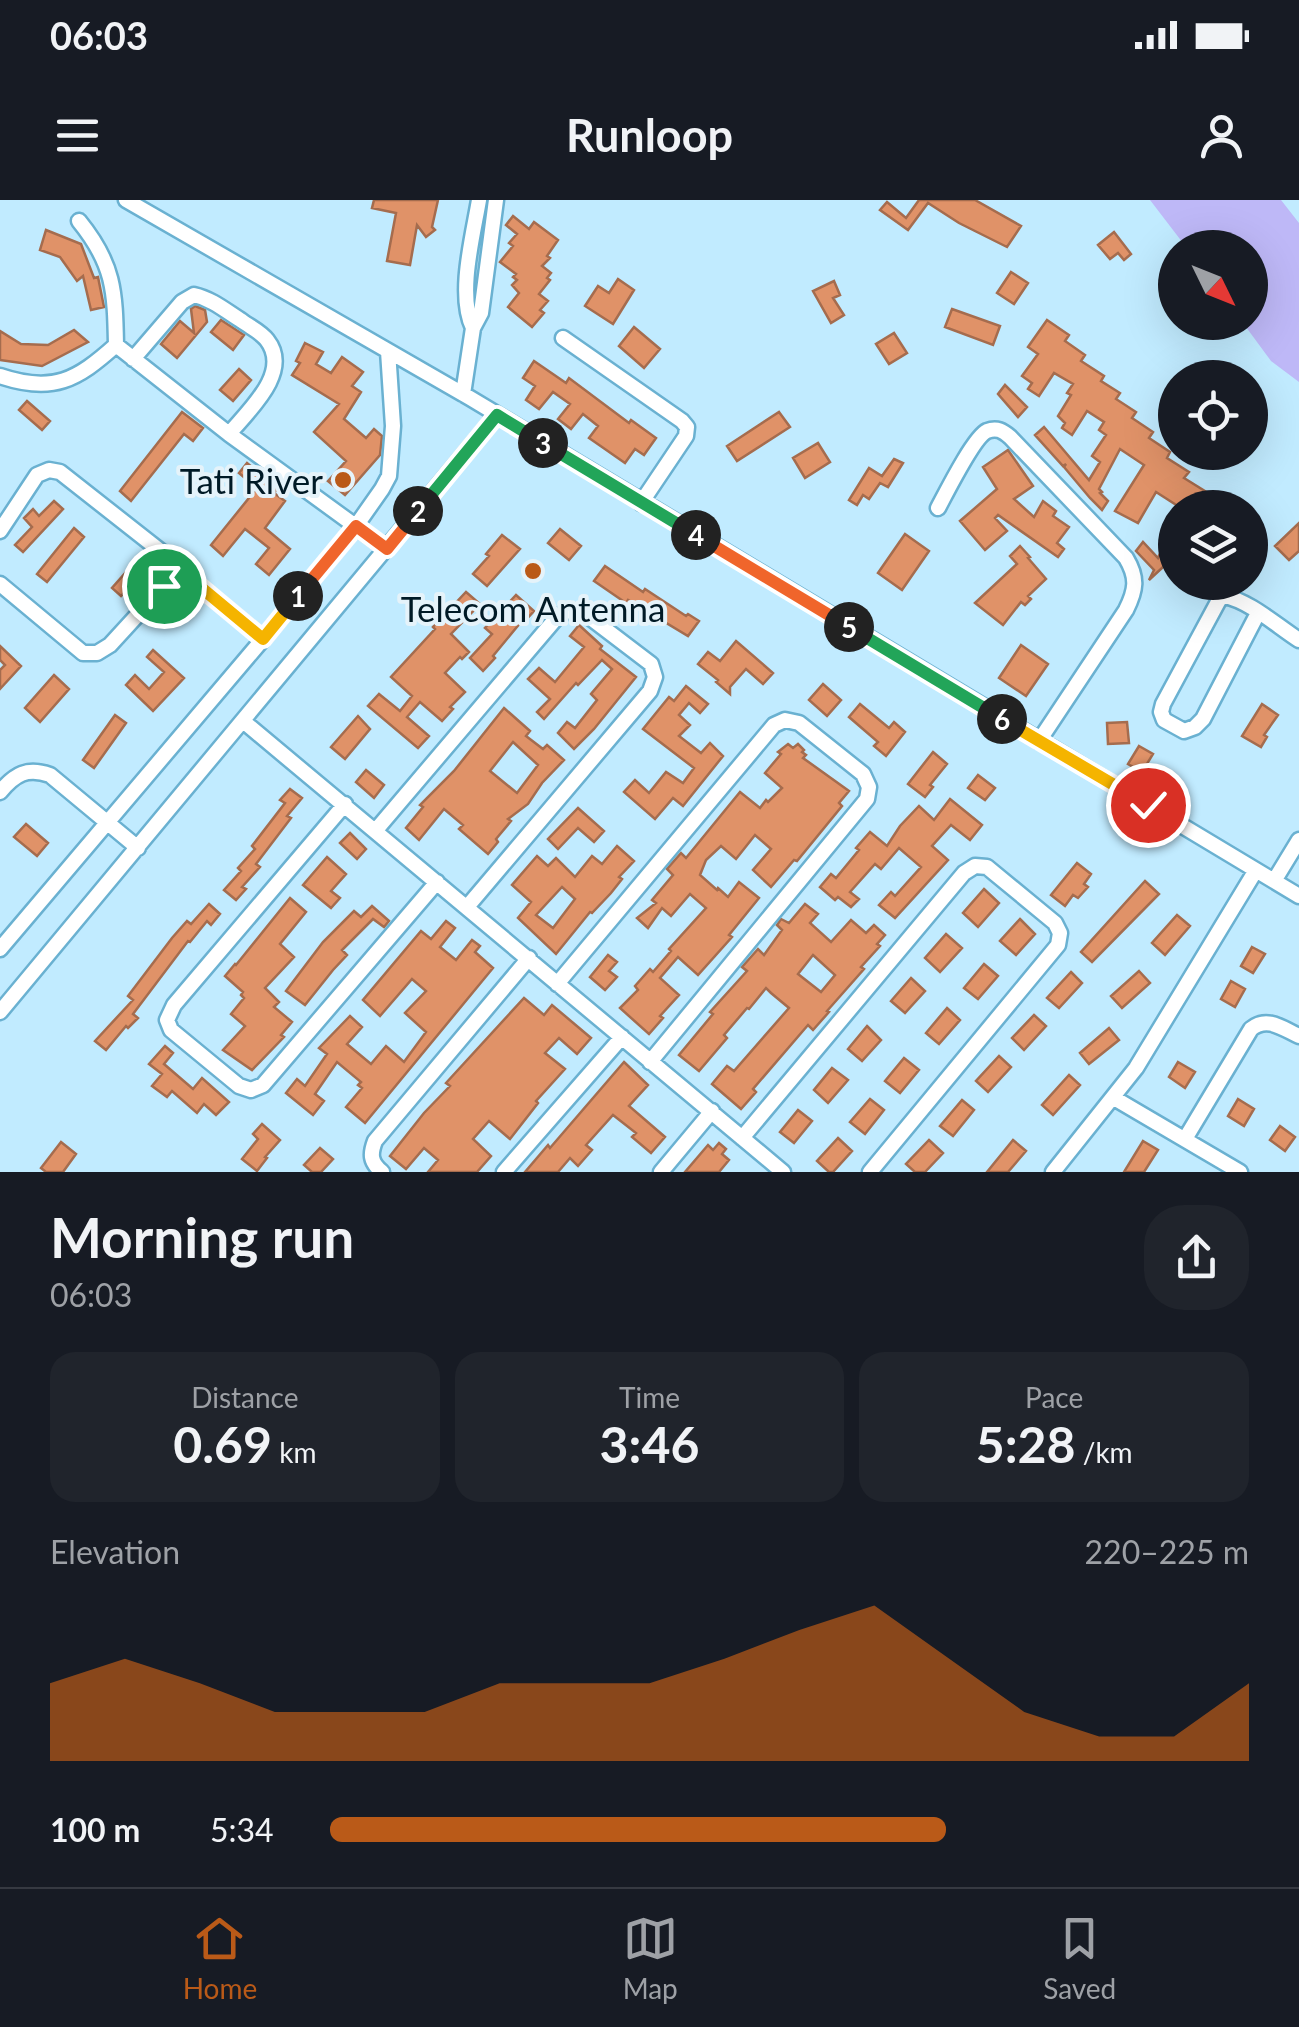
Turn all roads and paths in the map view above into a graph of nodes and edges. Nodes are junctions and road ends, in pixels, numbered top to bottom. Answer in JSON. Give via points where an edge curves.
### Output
{"nodes":[{"id":1,"x":126,"y":200,"type":"edge"},
{"id":2,"x":478,"y":200,"type":"edge"},
{"id":3,"x":496,"y":200,"type":"edge"},
{"id":4,"x":79,"y":221,"type":"dead end"},
{"id":5,"x":473,"y":328,"type":"junction"},
{"id":6,"x":563,"y":338,"type":"dead end"},
{"id":7,"x":116,"y":344,"type":"junction"},
{"id":8,"x":388,"y":350,"type":"junction"},
{"id":9,"x":134,"y":358,"type":"junction"},
{"id":10,"x":0,"y":376,"type":"edge"},
{"id":11,"x":463,"y":394,"type":"junction"},
{"id":12,"x":497,"y":415,"type":"junction"},
{"id":13,"x":230,"y":434,"type":"junction"},
{"id":14,"x":641,"y":502,"type":"junction"},
{"id":15,"x":938,"y":508,"type":"dead end"},
{"id":16,"x":356,"y":526,"type":"junction"},
{"id":17,"x":0,"y":531,"type":"edge"},
{"id":18,"x":387,"y":549,"type":"junction"},
{"id":19,"x":163,"y":553,"type":"dead end"},
{"id":20,"x":0,"y":584,"type":"edge"},
{"id":21,"x":1258,"y":613,"type":"junction"},
{"id":22,"x":263,"y":639,"type":"junction"},
{"id":23,"x":1299,"y":640,"type":"edge"},
{"id":24,"x":243,"y":721,"type":"junction"},
{"id":25,"x":1039,"y":741,"type":"junction"},
{"id":26,"x":0,"y":792,"type":"edge"},
{"id":27,"x":345,"y":804,"type":"junction"},
{"id":28,"x":107,"y":822,"type":"junction"},
{"id":29,"x":376,"y":830,"type":"junction"},
{"id":30,"x":1299,"y":840,"type":"edge"},
{"id":31,"x":138,"y":848,"type":"junction"},
{"id":32,"x":1256,"y":870,"type":"junction"},
{"id":33,"x":1274,"y":881,"type":"junction"},
{"id":34,"x":437,"y":882,"type":"junction"},
{"id":35,"x":1299,"y":896,"type":"edge"},
{"id":36,"x":467,"y":907,"type":"junction"},
{"id":37,"x":0,"y":949,"type":"edge"},
{"id":38,"x":529,"y":958,"type":"junction"},
{"id":39,"x":558,"y":984,"type":"junction"},
{"id":40,"x":0,"y":1012,"type":"edge"},
{"id":41,"x":1299,"y":1036,"type":"edge"},
{"id":42,"x":622,"y":1037,"type":"junction"},
{"id":43,"x":650,"y":1062,"type":"junction"},
{"id":44,"x":1114,"y":1098,"type":"junction"},
{"id":45,"x":712,"y":1111,"type":"junction"},
{"id":46,"x":742,"y":1138,"type":"junction"},
{"id":47,"x":1185,"y":1139,"type":"junction"},
{"id":48,"x":382,"y":1172,"type":"edge"},
{"id":49,"x":504,"y":1172,"type":"edge"},
{"id":50,"x":661,"y":1172,"type":"edge"},
{"id":51,"x":783,"y":1172,"type":"edge"},
{"id":52,"x":870,"y":1172,"type":"edge"},
{"id":53,"x":1052,"y":1172,"type":"edge"},
{"id":54,"x":1240,"y":1172,"type":"edge"}],
"edges":[{"from":1,"to":8,"type":"street"},
{"from":2,"to":5,"type":"street","via":[[467,286]]},
{"from":3,"to":5,"type":"street"},
{"from":4,"to":7,"type":"street","via":[[104,258],[114,289]]},
{"from":5,"to":11,"type":"street"},
{"from":6,"to":14,"type":"street","via":[[687,427]]},
{"from":7,"to":9,"type":"street"},
{"from":7,"to":10,"type":"street","via":[[58,382]]},
{"from":8,"to":11,"type":"street"},
{"from":8,"to":16,"type":"street","via":[[389,476]]},
{"from":9,"to":13,"type":"street"},
{"from":9,"to":13,"type":"street","via":[[194,295],[264,337],[274,351],[274,368]]},
{"from":11,"to":12,"type":"street"},
{"from":12,"to":14,"type":"street"},
{"from":12,"to":18,"type":"street"},
{"from":13,"to":16,"type":"street"},
{"from":14,"to":25,"type":"street"},
{"from":15,"to":25,"type":"street","via":[[975,443],[997,429],[1133,570],[1134,596]]},
{"from":16,"to":18,"type":"street"},
{"from":16,"to":22,"type":"street"},
{"from":17,"to":19,"type":"street","via":[[37,475],[49,470]]},
{"from":18,"to":24,"type":"street"},
{"from":20,"to":22,"type":"street","via":[[83,653],[110,646],[178,578],[192,580]]},
{"from":21,"to":21,"type":"street","via":[[1204,719],[1184,731],[1164,720],[1163,704],[1219,600],[1231,597]]},
{"from":21,"to":23,"type":"street"},
{"from":22,"to":28,"type":"street"},
{"from":24,"to":27,"type":"street"},
{"from":24,"to":31,"type":"street"},
{"from":25,"to":32,"type":"street"},
{"from":26,"to":28,"type":"street","via":[[12,778],[38,770]]},
{"from":27,"to":29,"type":"street"},
{"from":27,"to":34,"type":"street","via":[[174,1005],[167,1020],[171,1030],[239,1086],[263,1084]]},
{"from":28,"to":31,"type":"street"},
{"from":28,"to":37,"type":"street"},
{"from":29,"to":34,"type":"street"},
{"from":29,"to":36,"type":"street","via":[[558,616],[584,612],[651,664],[656,676],[650,691]]},
{"from":30,"to":33,"type":"street"},
{"from":31,"to":40,"type":"street"},
{"from":32,"to":33,"type":"street"},
{"from":32,"to":44,"type":"street"},
{"from":33,"to":35,"type":"street"},
{"from":34,"to":36,"type":"street"},
{"from":36,"to":38,"type":"street"},
{"from":38,"to":39,"type":"street"},
{"from":38,"to":48,"type":"street","via":[[375,1141],[370,1154]]},
{"from":39,"to":42,"type":"street"},
{"from":39,"to":43,"type":"street","via":[[774,724],[799,722],[863,774],[867,799]]},
{"from":41,"to":47,"type":"street","via":[[1268,1022],[1251,1028]]},
{"from":42,"to":43,"type":"street"},
{"from":42,"to":49,"type":"street"},
{"from":43,"to":45,"type":"street"},
{"from":44,"to":47,"type":"street"},
{"from":44,"to":53,"type":"street"},
{"from":45,"to":46,"type":"street"},
{"from":45,"to":50,"type":"street"},
{"from":46,"to":51,"type":"street"},
{"from":46,"to":52,"type":"street","via":[[964,873],[987,867],[1055,922],[1058,945]]},
{"from":47,"to":54,"type":"street"}]}
